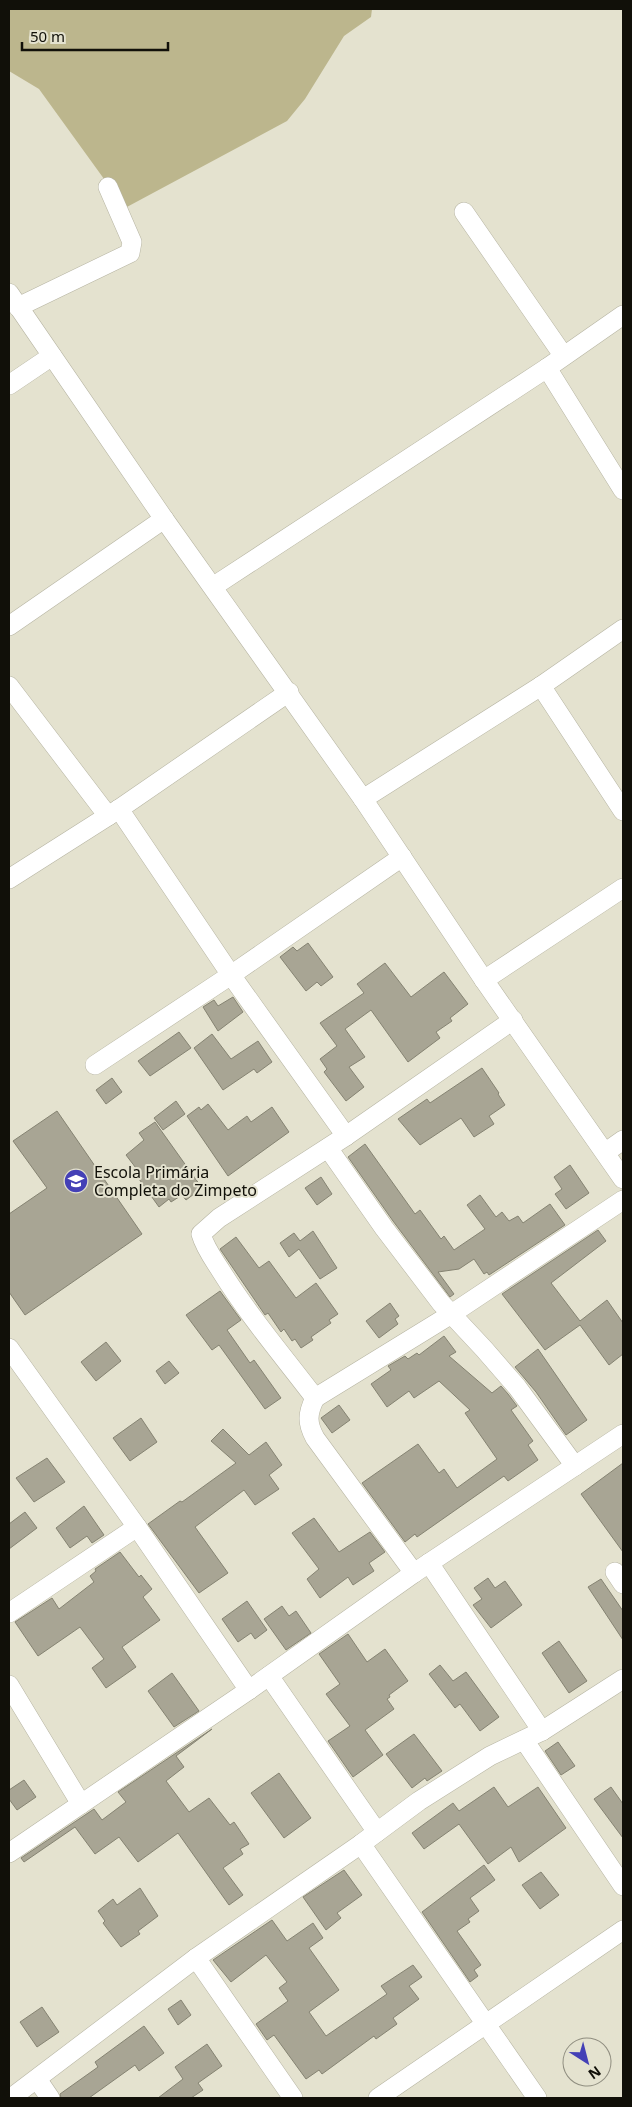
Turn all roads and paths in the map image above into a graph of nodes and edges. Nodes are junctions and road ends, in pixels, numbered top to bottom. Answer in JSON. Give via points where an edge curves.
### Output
{"nodes":[{"id":1,"x":108,"y":187,"type":"dead end"},
{"id":2,"x":464,"y":212,"type":"dead end"},
{"id":3,"x":14,"y":300,"type":"edge"},
{"id":4,"x":623,"y":315,"type":"edge"},
{"id":5,"x":563,"y":355,"type":"junction"},
{"id":6,"x":52,"y":356,"type":"junction"},
{"id":7,"x":547,"y":368,"type":"junction"},
{"id":8,"x":9,"y":385,"type":"edge"},
{"id":9,"x":623,"y":490,"type":"edge"},
{"id":10,"x":164,"y":519,"type":"junction"},
{"id":11,"x":214,"y":586,"type":"junction"},
{"id":12,"x":9,"y":626,"type":"edge"},
{"id":13,"x":623,"y":629,"type":"edge"},
{"id":14,"x":9,"y":686,"type":"edge"},
{"id":15,"x":540,"y":686,"type":"junction"},
{"id":16,"x":289,"y":692,"type":"junction"},
{"id":17,"x":363,"y":799,"type":"junction"},
{"id":18,"x":623,"y":811,"type":"edge"},
{"id":19,"x":114,"y":812,"type":"junction"},
{"id":20,"x":402,"y":857,"type":"junction"},
{"id":21,"x":9,"y":879,"type":"edge"},
{"id":22,"x":623,"y":888,"type":"edge"},
{"id":23,"x":231,"y":975,"type":"junction"},
{"id":24,"x":484,"y":980,"type":"junction"},
{"id":25,"x":514,"y":1020,"type":"junction"},
{"id":26,"x":95,"y":1065,"type":"dead end"},
{"id":27,"x":346,"y":1136,"type":"junction"},
{"id":28,"x":623,"y":1140,"type":"edge"},
{"id":29,"x":328,"y":1148,"type":"junction"},
{"id":30,"x":606,"y":1152,"type":"junction"},
{"id":31,"x":623,"y":1179,"type":"edge"},
{"id":32,"x":623,"y":1200,"type":"edge"},
{"id":33,"x":450,"y":1315,"type":"junction"},
{"id":34,"x":10,"y":1354,"type":"edge"},
{"id":35,"x":315,"y":1398,"type":"junction"},
{"id":36,"x":623,"y":1434,"type":"edge"},
{"id":37,"x":575,"y":1466,"type":"junction"},
{"id":38,"x":137,"y":1528,"type":"junction"},
{"id":39,"x":422,"y":1568,"type":"junction"},
{"id":40,"x":9,"y":1613,"type":"edge"},
{"id":41,"x":269,"y":1676,"type":"junction"},
{"id":42,"x":623,"y":1679,"type":"edge"},
{"id":43,"x":9,"y":1685,"type":"edge"},
{"id":44,"x":249,"y":1690,"type":"junction"},
{"id":45,"x":542,"y":1731,"type":"junction"},
{"id":46,"x":524,"y":1740,"type":"junction"},
{"id":47,"x":80,"y":1804,"type":"junction"},
{"id":48,"x":377,"y":1832,"type":"junction"},
{"id":49,"x":361,"y":1844,"type":"junction"},
{"id":50,"x":9,"y":1853,"type":"edge"},
{"id":51,"x":623,"y":1886,"type":"edge"},
{"id":52,"x":623,"y":1930,"type":"edge"},
{"id":53,"x":196,"y":1958,"type":"junction"},
{"id":54,"x":484,"y":2025,"type":"junction"},
{"id":55,"x":37,"y":2079,"type":"junction"},
{"id":56,"x":12,"y":2098,"type":"edge"},
{"id":57,"x":50,"y":2098,"type":"edge"},
{"id":58,"x":293,"y":2098,"type":"edge"},
{"id":59,"x":378,"y":2098,"type":"edge"},
{"id":60,"x":536,"y":2098,"type":"edge"}],
"edges":[{"from":1,"to":3,"type":"street","via":[[132,242],[130,253]]},
{"from":2,"to":5,"type":"street"},
{"from":3,"to":6,"type":"street"},
{"from":4,"to":5,"type":"street"},
{"from":5,"to":7,"type":"street"},
{"from":6,"to":8,"type":"street"},
{"from":6,"to":10,"type":"street"},
{"from":7,"to":9,"type":"street"},
{"from":7,"to":11,"type":"street"},
{"from":10,"to":11,"type":"street"},
{"from":10,"to":12,"type":"street"},
{"from":11,"to":16,"type":"street"},
{"from":13,"to":15,"type":"street"},
{"from":14,"to":19,"type":"street"},
{"from":15,"to":17,"type":"street"},
{"from":15,"to":18,"type":"street"},
{"from":16,"to":17,"type":"street"},
{"from":16,"to":19,"type":"street"},
{"from":17,"to":20,"type":"street"},
{"from":19,"to":21,"type":"street"},
{"from":19,"to":23,"type":"street"},
{"from":20,"to":23,"type":"street"},
{"from":20,"to":24,"type":"street"},
{"from":22,"to":24,"type":"street"},
{"from":23,"to":26,"type":"street"},
{"from":23,"to":27,"type":"street"},
{"from":24,"to":25,"type":"street"},
{"from":25,"to":27,"type":"street"},
{"from":25,"to":30,"type":"street"},
{"from":27,"to":29,"type":"street"},
{"from":28,"to":30,"type":"street"},
{"from":29,"to":33,"type":"street"},
{"from":29,"to":35,"type":"street","via":[[219,1218],[201,1234],[203,1242],[268,1340]]},
{"from":30,"to":31,"type":"street"},
{"from":32,"to":33,"type":"street"},
{"from":33,"to":35,"type":"street"},
{"from":33,"to":37,"type":"street","via":[[517,1388]]},
{"from":34,"to":38,"type":"street"},
{"from":35,"to":39,"type":"street","via":[[309,1410],[308,1425],[315,1438]]},
{"from":36,"to":37,"type":"street"},
{"from":37,"to":39,"type":"street"},
{"from":38,"to":40,"type":"street"},
{"from":38,"to":44,"type":"street"},
{"from":39,"to":41,"type":"street"},
{"from":39,"to":45,"type":"street"},
{"from":41,"to":44,"type":"street"},
{"from":41,"to":48,"type":"street"},
{"from":42,"to":45,"type":"street"},
{"from":43,"to":47,"type":"street"},
{"from":44,"to":47,"type":"street"},
{"from":45,"to":46,"type":"street"},
{"from":46,"to":48,"type":"street","via":[[490,1756],[418,1801]]},
{"from":46,"to":51,"type":"street"},
{"from":47,"to":50,"type":"street"},
{"from":48,"to":49,"type":"street"},
{"from":49,"to":53,"type":"street"},
{"from":49,"to":54,"type":"street"},
{"from":52,"to":54,"type":"street"},
{"from":53,"to":55,"type":"street"},
{"from":53,"to":58,"type":"street"},
{"from":54,"to":59,"type":"street"},
{"from":54,"to":60,"type":"street"},
{"from":55,"to":56,"type":"street"},
{"from":55,"to":57,"type":"street"}]}
